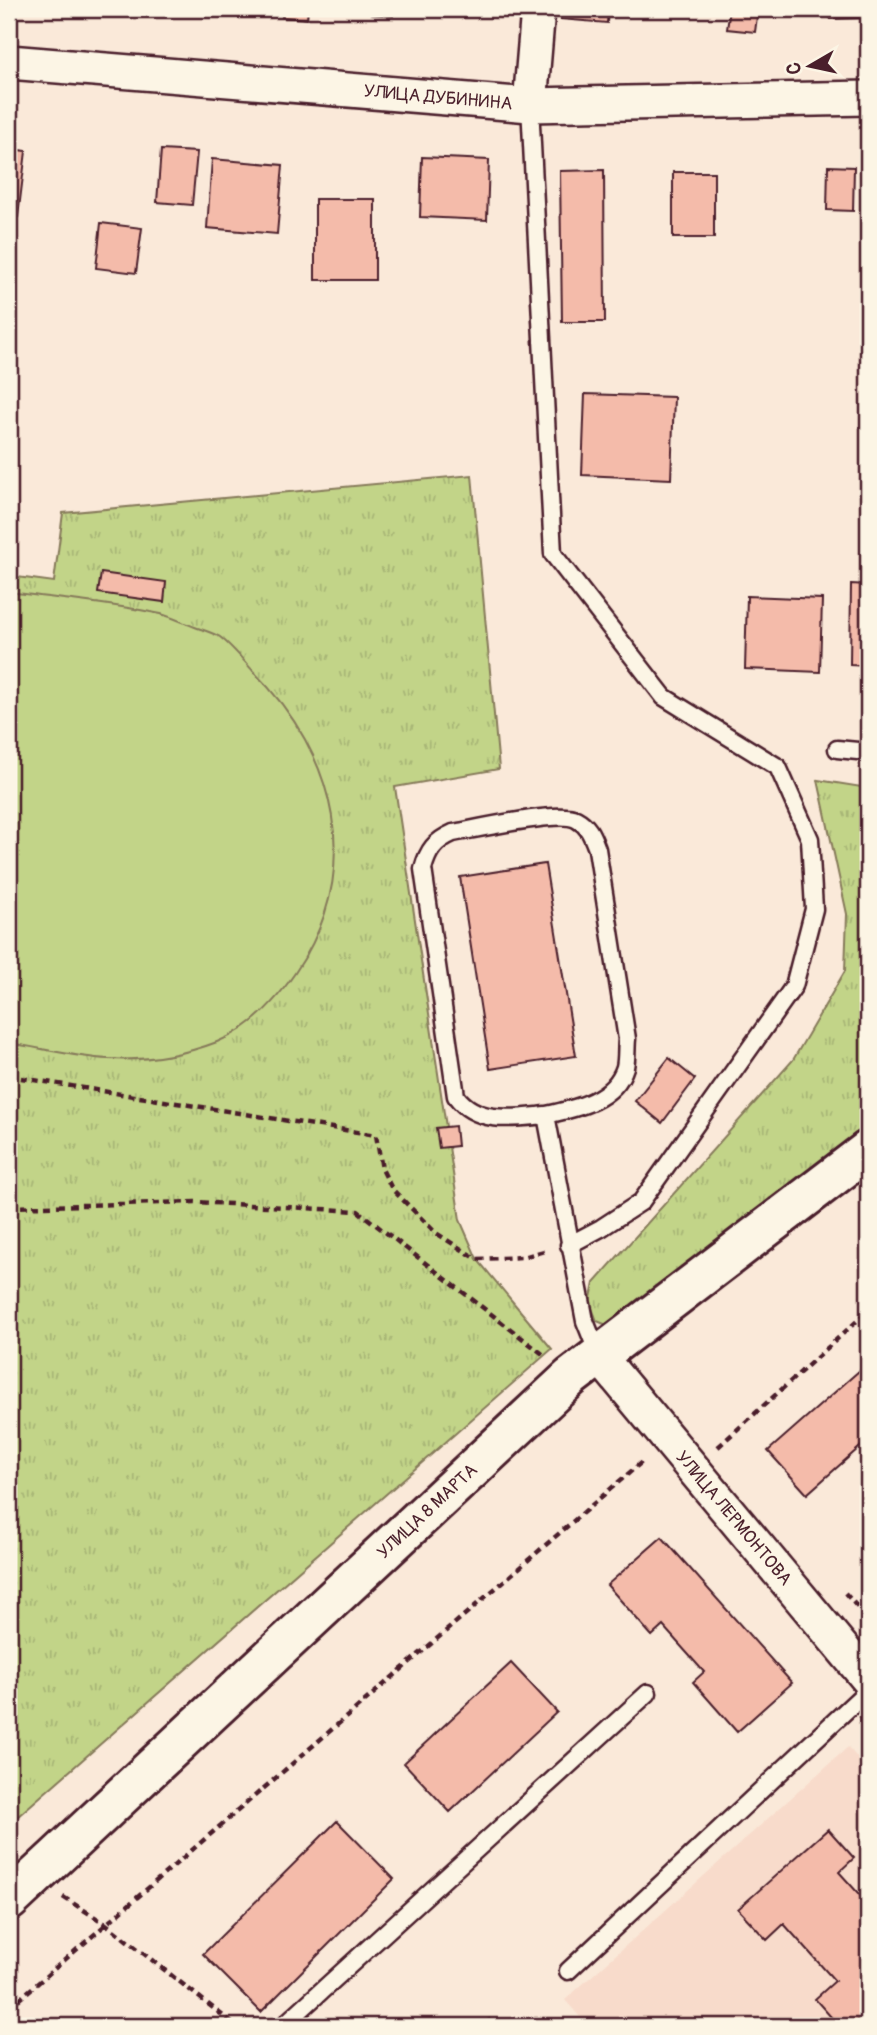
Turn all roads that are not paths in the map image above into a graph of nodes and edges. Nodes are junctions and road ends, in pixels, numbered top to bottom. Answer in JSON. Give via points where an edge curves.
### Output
{"nodes":[{"id":1,"x":538,"y":9,"type":"edge"},
{"id":2,"x":9,"y":62,"type":"edge"},
{"id":3,"x":868,"y":98,"type":"edge"},
{"id":4,"x":530,"y":105,"type":"junction"},
{"id":5,"x":837,"y":749,"type":"dead end"},
{"id":6,"x":868,"y":752,"type":"edge"},
{"id":7,"x":546,"y":1115,"type":"junction"},
{"id":8,"x":868,"y":1150,"type":"edge"},
{"id":9,"x":569,"y":1245,"type":"junction"},
{"id":10,"x":585,"y":1366,"type":"junction"},
{"id":11,"x":868,"y":1679,"type":"edge"},
{"id":12,"x":868,"y":1690,"type":"edge"},
{"id":13,"x":648,"y":1693,"type":"dead end"},
{"id":14,"x":9,"y":1901,"type":"edge"},
{"id":15,"x":568,"y":1971,"type":"dead end"},
{"id":16,"x":283,"y":2026,"type":"edge"}],
"edges":[{"from":1,"to":4,"type":"street"},
{"from":2,"to":4,"type":"street","name":"УЛИЦА ДУБИНИНА"},
{"from":3,"to":4,"type":"street","name":"УЛИЦА ДУБИНИНА"},
{"from":4,"to":9,"type":"lane","via":[[554,554],[664,697],[778,767],[810,839],[814,909],[794,986],[641,1202]]},
{"from":5,"to":6,"type":"lane"},
{"from":7,"to":7,"type":"lane","via":[[573,1110],[610,1091],[624,1068],[627,1039],[597,849],[590,830],[574,818],[556,816],[453,833],[428,852],[423,869],[456,1096],[464,1106],[483,1115],[504,1119]]},
{"from":7,"to":9,"type":"lane"},
{"from":8,"to":10,"type":"street","name":"УЛИЦА 8 МАРТА"},
{"from":9,"to":10,"type":"lane","via":[[585,1321]]},
{"from":10,"to":11,"type":"street","name":"УЛИЦА ЛЕРМОНТОВА","via":[[667,1438]]},
{"from":10,"to":14,"type":"street","name":"УЛИЦА 8 МАРТА"},
{"from":12,"to":15,"type":"lane"},
{"from":13,"to":16,"type":"lane"}]}
